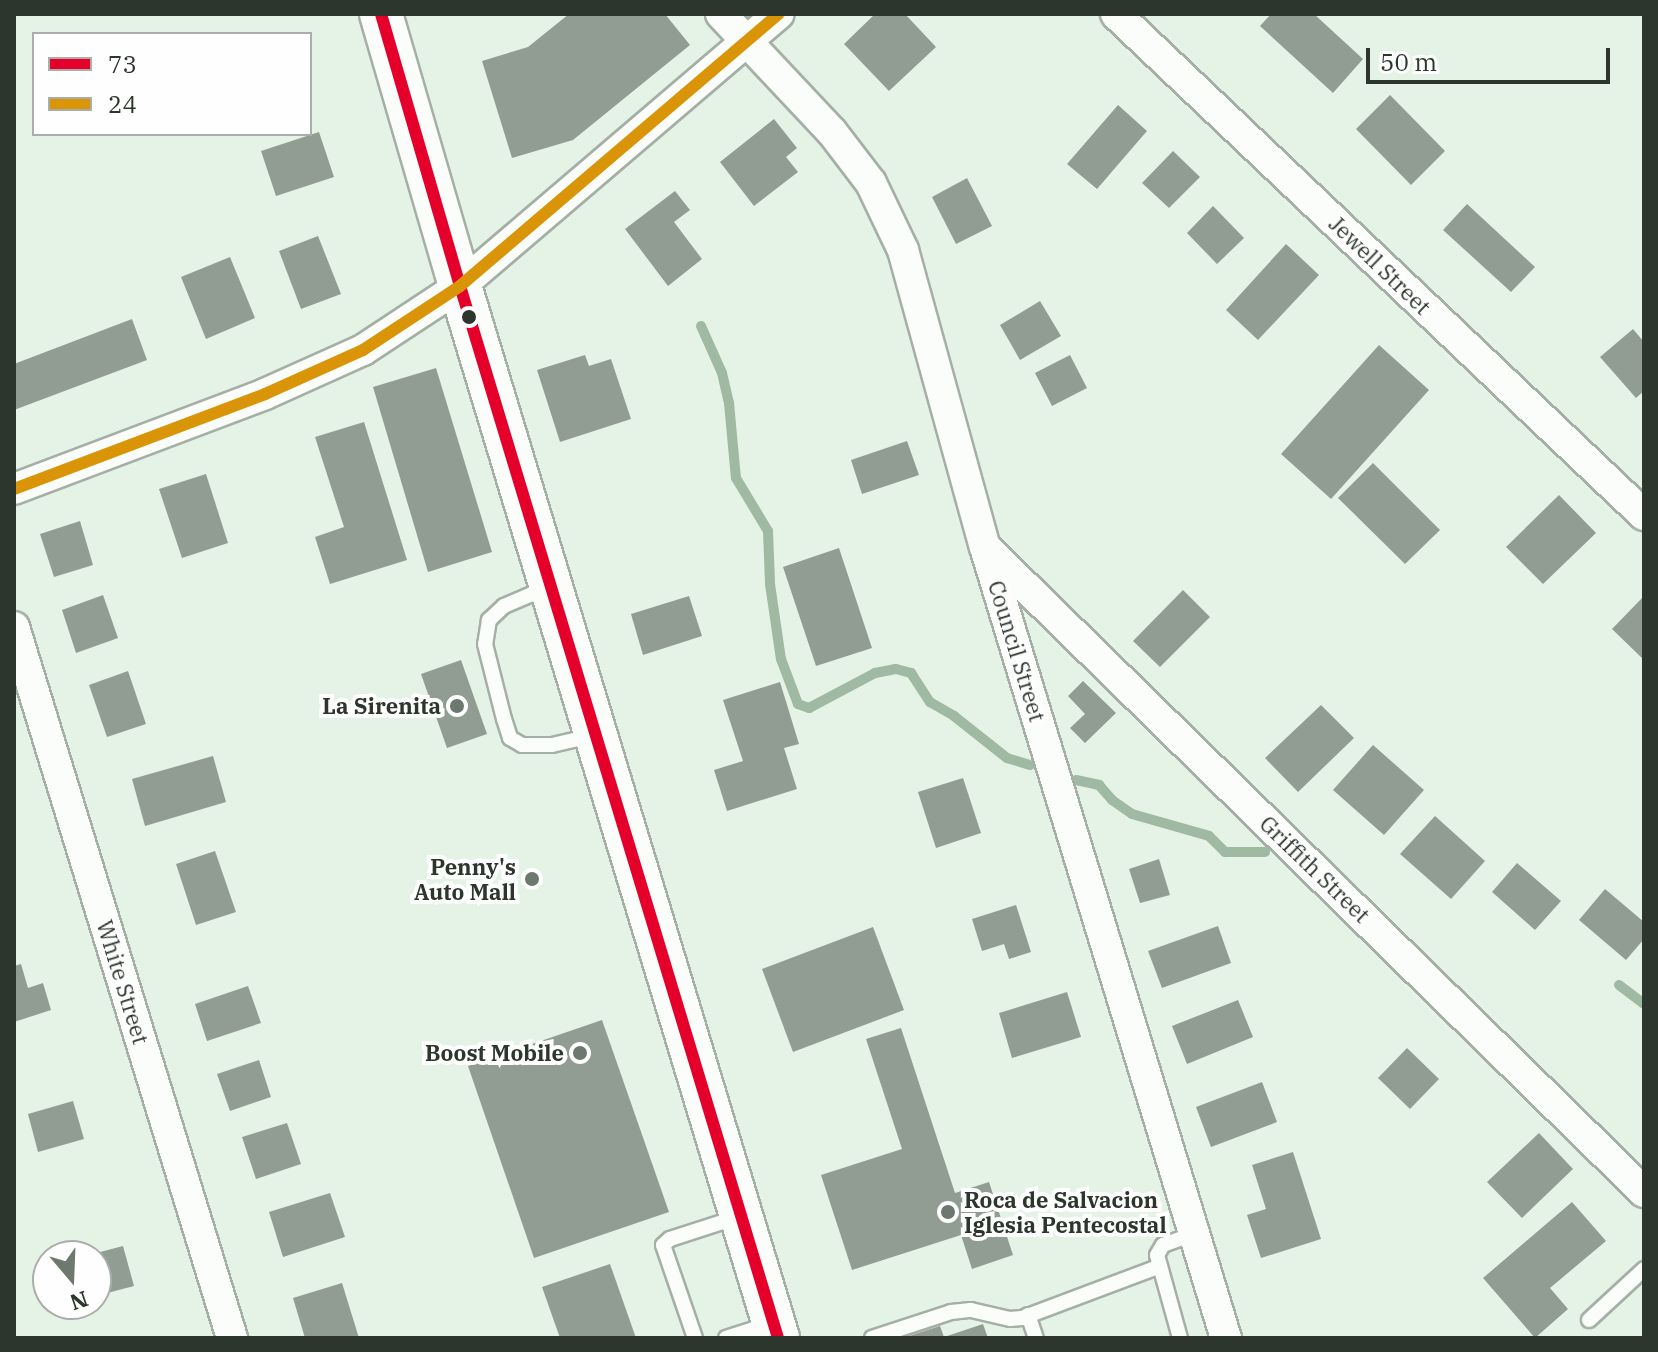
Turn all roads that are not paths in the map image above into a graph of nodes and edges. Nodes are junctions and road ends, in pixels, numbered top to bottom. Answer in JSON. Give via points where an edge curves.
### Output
{"nodes":[{"id":1,"x":381,"y":14,"type":"edge"},
{"id":2,"x":721,"y":14,"type":"edge"},
{"id":3,"x":779,"y":14,"type":"edge"},
{"id":4,"x":1116,"y":14,"type":"edge"},
{"id":5,"x":750,"y":41,"type":"junction"},
{"id":6,"x":460,"y":286,"type":"junction"},
{"id":7,"x":14,"y":489,"type":"edge"},
{"id":8,"x":1644,"y":515,"type":"edge"},
{"id":9,"x":985,"y":547,"type":"junction"},
{"id":10,"x":550,"y":586,"type":"junction"},
{"id":11,"x":14,"y":627,"type":"edge"},
{"id":12,"x":595,"y":735,"type":"junction"},
{"id":13,"x":1638,"y":1174,"type":"edge"},
{"id":14,"x":741,"y":1216,"type":"junction"},
{"id":15,"x":1194,"y":1234,"type":"junction"},
{"id":16,"x":1158,"y":1267,"type":"junction"},
{"id":17,"x":1644,"y":1269,"type":"edge"},
{"id":18,"x":1028,"y":1315,"type":"junction"},
{"id":19,"x":1589,"y":1320,"type":"dead end"},
{"id":20,"x":776,"y":1330,"type":"edge"},
{"id":21,"x":232,"y":1338,"type":"edge"},
{"id":22,"x":695,"y":1338,"type":"edge"},
{"id":23,"x":726,"y":1338,"type":"edge"},
{"id":24,"x":872,"y":1338,"type":"edge"},
{"id":25,"x":1036,"y":1338,"type":"edge"},
{"id":26,"x":1180,"y":1338,"type":"edge"},
{"id":27,"x":1226,"y":1338,"type":"edge"}],
"edges":[{"from":1,"to":6,"type":"main road"},
{"from":2,"to":5,"type":"street","name":"Council Street"},
{"from":3,"to":5,"type":"street"},
{"from":4,"to":8,"type":"street","name":"Jewell Street"},
{"from":5,"to":6,"type":"street"},
{"from":5,"to":9,"type":"street","name":"Council Street","via":[[871,183],[903,250]]},
{"from":6,"to":7,"type":"street","via":[[349,356],[265,394]]},
{"from":6,"to":10,"type":"main road"},
{"from":9,"to":13,"type":"street","name":"Griffith Street"},
{"from":9,"to":15,"type":"street","name":"Council Street"},
{"from":10,"to":12,"type":"main road"},
{"from":10,"to":12,"type":"lane","via":[[504,606],[489,620],[485,644],[504,719],[510,738],[522,745],[552,745]]},
{"from":11,"to":21,"type":"street","name":"White Street"},
{"from":12,"to":14,"type":"main road"},
{"from":14,"to":20,"type":"main road"},
{"from":14,"to":22,"type":"lane","via":[[663,1245]]},
{"from":15,"to":16,"type":"lane","via":[[1163,1245]]},
{"from":15,"to":27,"type":"street","name":"Council Street"},
{"from":16,"to":18,"type":"lane"},
{"from":16,"to":26,"type":"lane"},
{"from":17,"to":19,"type":"lane"},
{"from":18,"to":24,"type":"lane","via":[[1010,1319],[971,1310],[951,1312]]},
{"from":18,"to":25,"type":"lane"},
{"from":20,"to":23,"type":"lane"}]}
